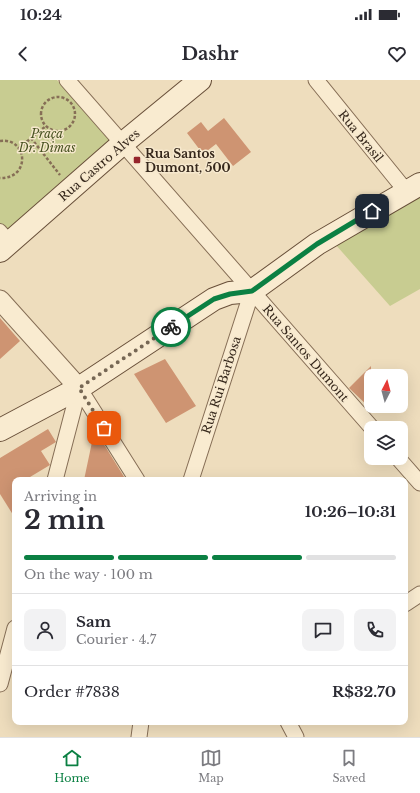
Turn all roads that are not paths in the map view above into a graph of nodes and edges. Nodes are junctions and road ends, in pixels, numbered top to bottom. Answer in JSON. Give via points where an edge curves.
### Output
{"nodes":[{"id":1,"x":67,"y":80,"type":"edge"},
{"id":2,"x":200,"y":80,"type":"edge"},
{"id":3,"x":316,"y":80,"type":"edge"},
{"id":4,"x":122,"y":144,"type":"junction"},
{"id":5,"x":413,"y":187,"type":"edge"},
{"id":6,"x":4,"y":241,"type":"edge"},
{"id":7,"x":252,"y":291,"type":"junction"},
{"id":8,"x":0,"y":300,"type":"edge"},
{"id":9,"x":79,"y":388,"type":"junction"},
{"id":10,"x":366,"y":421,"type":"edge"},
{"id":11,"x":0,"y":430,"type":"edge"},
{"id":12,"x":404,"y":465,"type":"edge"},
{"id":13,"x":55,"y":477,"type":"edge"},
{"id":14,"x":135,"y":477,"type":"edge"},
{"id":15,"x":191,"y":477,"type":"edge"},
{"id":16,"x":420,"y":483,"type":"edge"},
{"id":17,"x":420,"y":594,"type":"edge"},
{"id":18,"x":408,"y":602,"type":"edge"},
{"id":19,"x":12,"y":639,"type":"edge"},
{"id":20,"x":0,"y":684,"type":"edge"},
{"id":21,"x":141,"y":725,"type":"edge"},
{"id":22,"x":290,"y":725,"type":"edge"},
{"id":23,"x":139,"y":737,"type":"edge"},
{"id":24,"x":296,"y":737,"type":"edge"}],
"edges":[{"from":1,"to":4,"type":"street","name":"Rua Santos Dumont"},
{"from":2,"to":4,"type":"main road","name":"Rua Castro Alves"},
{"from":3,"to":5,"type":"street","name":"Rua Brasil"},
{"from":4,"to":6,"type":"main road","name":"Rua Castro Alves","via":[[71,189]]},
{"from":4,"to":7,"type":"street","name":"Rua Santos Dumont"},
{"from":5,"to":7,"type":"main road","via":[[317,244]]},
{"from":7,"to":9,"type":"main road","via":[[214,299]]},
{"from":7,"to":10,"type":"street","name":"Rua Santos Dumont"},
{"from":7,"to":15,"type":"street","name":"Rua Rui Barbosa"},
{"from":8,"to":9,"type":"street"},
{"from":9,"to":11,"type":"main road"},
{"from":9,"to":13,"type":"street"},
{"from":9,"to":14,"type":"street"},
{"from":12,"to":16,"type":"street"},
{"from":17,"to":18,"type":"street"},
{"from":19,"to":20,"type":"street"},
{"from":21,"to":23,"type":"street"},
{"from":22,"to":24,"type":"street"}]}
